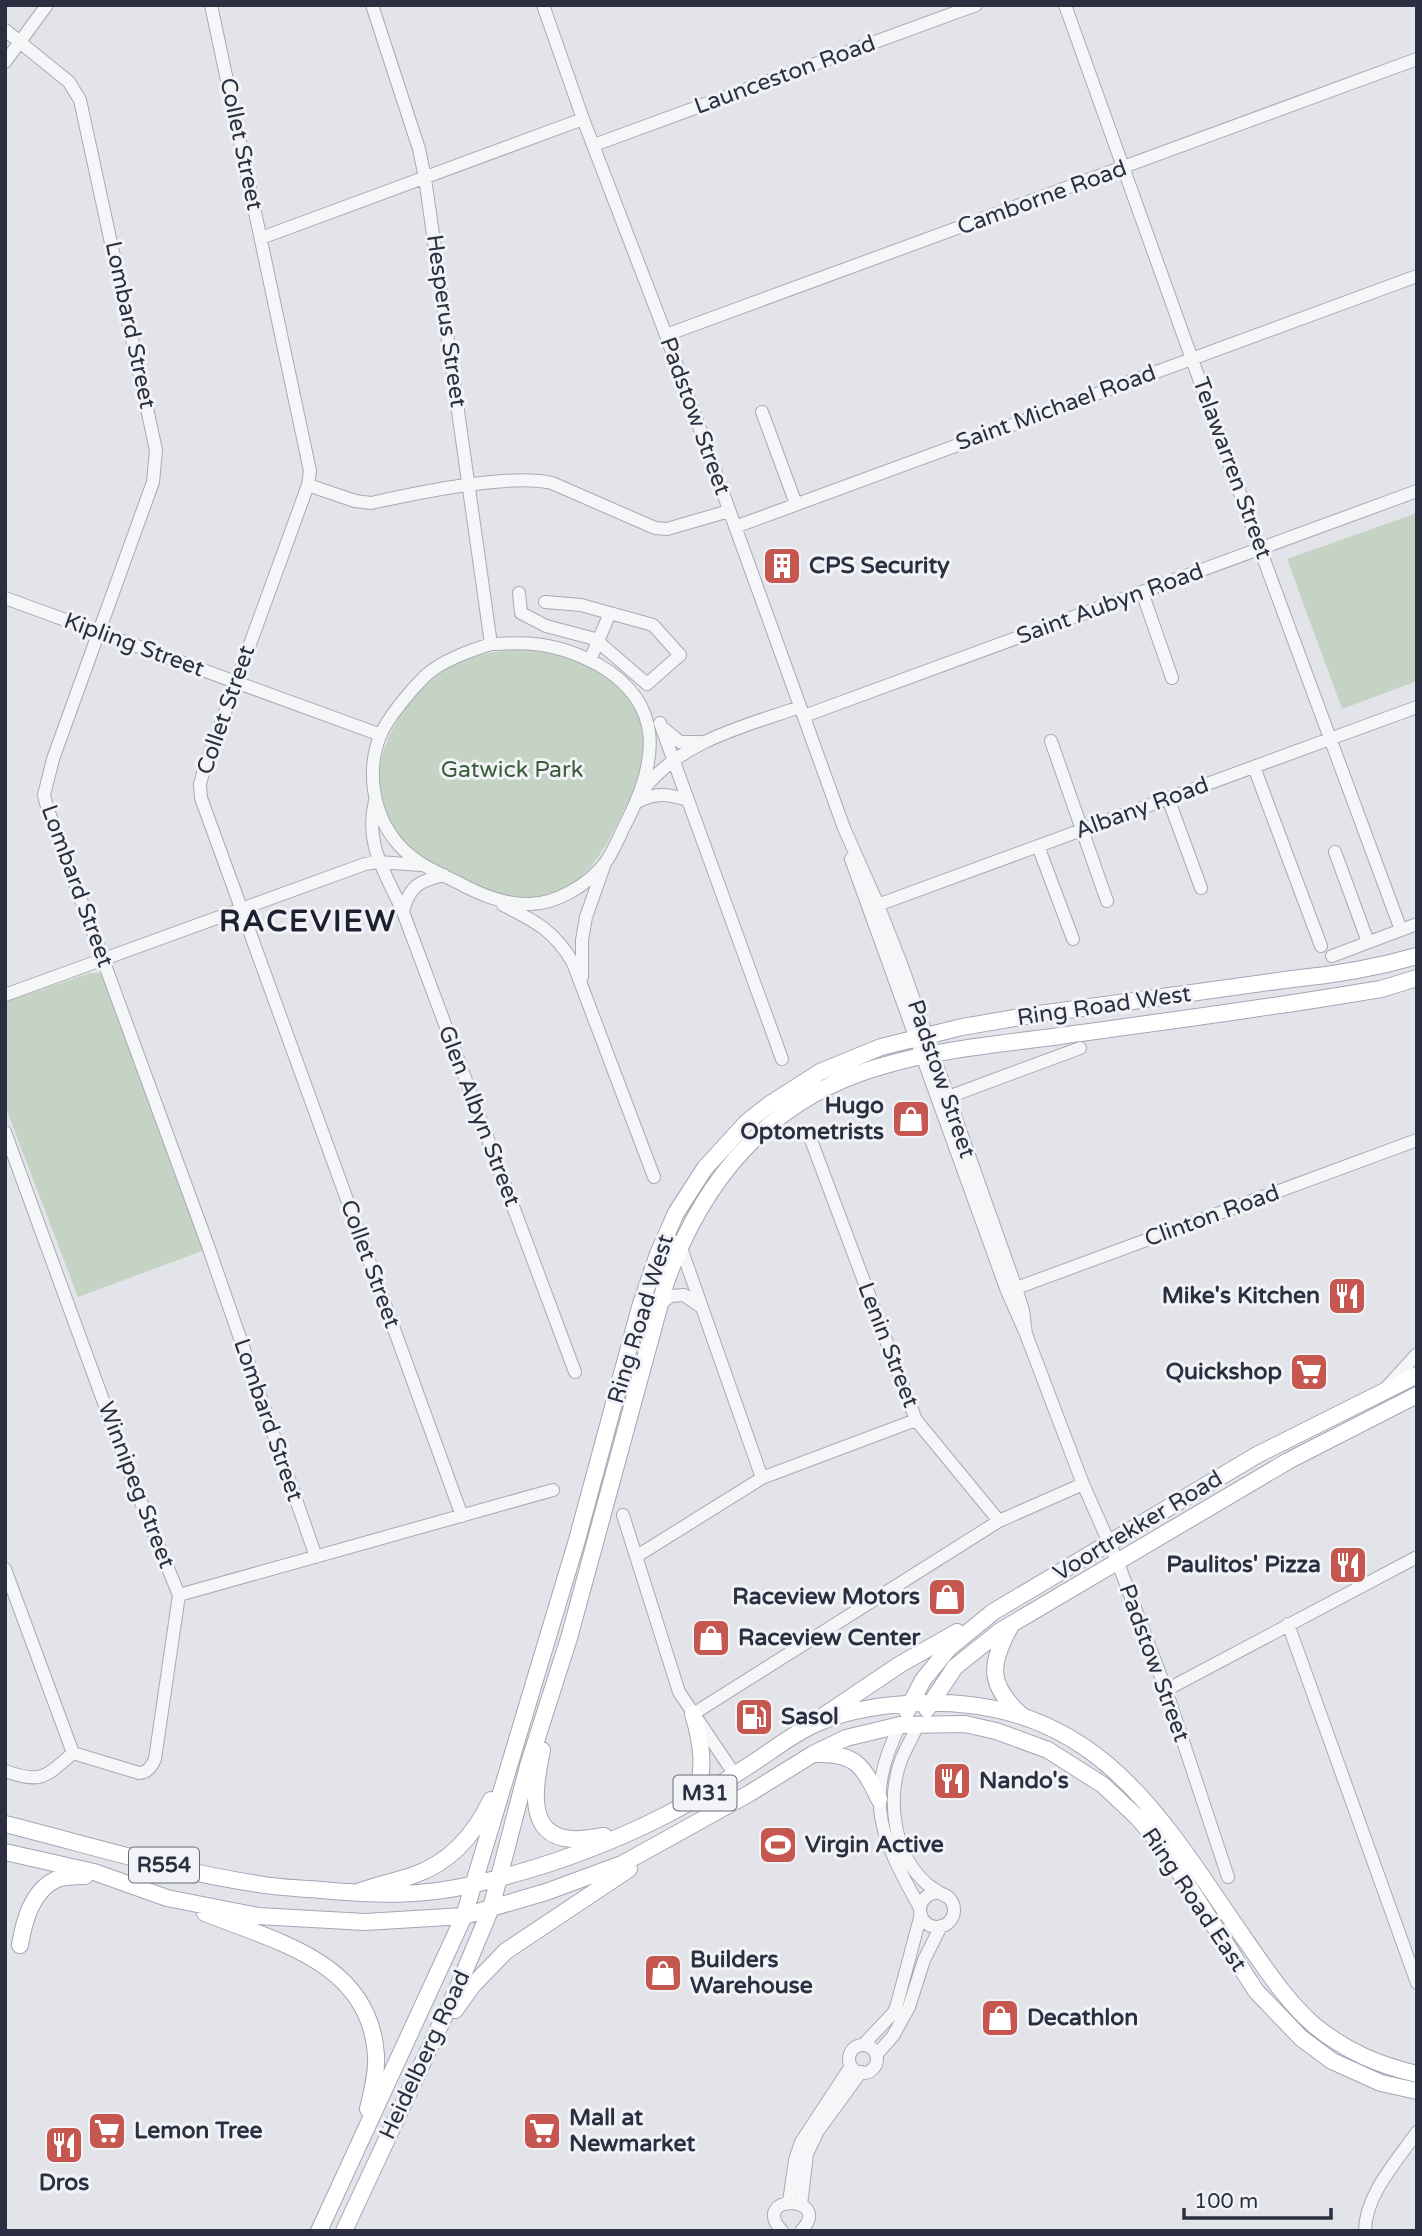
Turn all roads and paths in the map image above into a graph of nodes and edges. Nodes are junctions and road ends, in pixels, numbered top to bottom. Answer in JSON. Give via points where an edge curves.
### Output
{"nodes":[{"id":1,"x":47,"y":5,"type":"edge"},
{"id":2,"x":211,"y":5,"type":"edge"},
{"id":3,"x":372,"y":5,"type":"edge"},
{"id":4,"x":543,"y":5,"type":"edge"},
{"id":5,"x":976,"y":5,"type":"edge"},
{"id":6,"x":1065,"y":5,"type":"edge"},
{"id":7,"x":5,"y":30,"type":"edge"},
{"id":8,"x":20,"y":42,"type":"junction"},
{"id":9,"x":1417,"y":59,"type":"edge"},
{"id":10,"x":5,"y":62,"type":"edge"},
{"id":11,"x":583,"y":119,"type":"junction"},
{"id":12,"x":594,"y":145,"type":"junction"},
{"id":13,"x":1125,"y":167,"type":"junction"},
{"id":14,"x":425,"y":178,"type":"junction"},
{"id":15,"x":261,"y":238,"type":"junction"},
{"id":16,"x":1417,"y":276,"type":"edge"},
{"id":17,"x":666,"y":335,"type":"junction"},
{"id":18,"x":1192,"y":358,"type":"junction"},
{"id":19,"x":762,"y":412,"type":"dead end"},
{"id":20,"x":308,"y":485,"type":"junction"},
{"id":21,"x":470,"y":486,"type":"junction"},
{"id":22,"x":1417,"y":491,"type":"edge"},
{"id":23,"x":796,"y":504,"type":"junction"},
{"id":24,"x":729,"y":511,"type":"junction"},
{"id":25,"x":735,"y":527,"type":"junction"},
{"id":26,"x":1260,"y":549,"type":"junction"},
{"id":27,"x":1142,"y":592,"type":"junction"},
{"id":28,"x":519,"y":593,"type":"dead end"},
{"id":29,"x":5,"y":598,"type":"edge"},
{"id":30,"x":545,"y":601,"type":"dead end"},
{"id":31,"x":610,"y":613,"type":"junction"},
{"id":32,"x":97,"y":632,"type":"junction"},
{"id":33,"x":598,"y":641,"type":"junction"},
{"id":34,"x":491,"y":644,"type":"junction"},
{"id":35,"x":590,"y":660,"type":"junction"},
{"id":36,"x":1172,"y":678,"type":"dead end"},
{"id":37,"x":234,"y":681,"type":"junction"},
{"id":38,"x":626,"y":685,"type":"junction"},
{"id":39,"x":1417,"y":708,"type":"edge"},
{"id":40,"x":802,"y":711,"type":"junction"},
{"id":41,"x":660,"y":723,"type":"junction"},
{"id":42,"x":381,"y":735,"type":"junction"},
{"id":43,"x":1331,"y":739,"type":"junction"},
{"id":44,"x":1051,"y":740,"type":"dead end"},
{"id":45,"x":706,"y":741,"type":"junction"},
{"id":46,"x":674,"y":758,"type":"junction"},
{"id":47,"x":1254,"y":767,"type":"junction"},
{"id":48,"x":638,"y":798,"type":"junction"},
{"id":49,"x":1168,"y":798,"type":"junction"},
{"id":50,"x":688,"y":800,"type":"junction"},
{"id":51,"x":375,"y":801,"type":"junction"},
{"id":52,"x":1084,"y":829,"type":"junction"},
{"id":53,"x":1038,"y":846,"type":"junction"},
{"id":54,"x":1335,"y":852,"type":"dead end"},
{"id":55,"x":378,"y":862,"type":"junction"},
{"id":56,"x":606,"y":862,"type":"junction"},
{"id":57,"x":421,"y":864,"type":"junction"},
{"id":58,"x":444,"y":875,"type":"junction"},
{"id":59,"x":1201,"y":888,"type":"dead end"},
{"id":60,"x":485,"y":897,"type":"junction"},
{"id":61,"x":1107,"y":901,"type":"dead end"},
{"id":62,"x":873,"y":907,"type":"junction"},
{"id":63,"x":240,"y":908,"type":"junction"},
{"id":64,"x":402,"y":912,"type":"junction"},
{"id":65,"x":1417,"y":924,"type":"edge"},
{"id":66,"x":1401,"y":930,"type":"junction"},
{"id":67,"x":1073,"y":939,"type":"dead end"},
{"id":68,"x":1368,"y":942,"type":"junction"},
{"id":69,"x":1321,"y":946,"type":"dead end"},
{"id":70,"x":1332,"y":956,"type":"dead end"},
{"id":71,"x":1417,"y":956,"type":"edge"},
{"id":72,"x":103,"y":959,"type":"junction"},
{"id":73,"x":1417,"y":978,"type":"edge"},
{"id":74,"x":582,"y":980,"type":"junction"},
{"id":75,"x":5,"y":995,"type":"edge"},
{"id":76,"x":921,"y":1037,"type":"junction"},
{"id":77,"x":1080,"y":1048,"type":"dead end"},
{"id":78,"x":929,"y":1056,"type":"junction"},
{"id":79,"x":782,"y":1059,"type":"dead end"},
{"id":80,"x":948,"y":1097,"type":"junction"},
{"id":81,"x":5,"y":1132,"type":"edge"},
{"id":82,"x":811,"y":1140,"type":"dead end"},
{"id":83,"x":1417,"y":1140,"type":"edge"},
{"id":84,"x":654,"y":1177,"type":"dead end"},
{"id":85,"x":666,"y":1236,"type":"junction"},
{"id":86,"x":680,"y":1245,"type":"junction"},
{"id":87,"x":1012,"y":1290,"type":"junction"},
{"id":88,"x":659,"y":1305,"type":"junction"},
{"id":89,"x":700,"y":1307,"type":"junction"},
{"id":90,"x":1417,"y":1354,"type":"edge"},
{"id":91,"x":575,"y":1372,"type":"dead end"},
{"id":92,"x":1417,"y":1375,"type":"edge"},
{"id":93,"x":1379,"y":1395,"type":"junction"},
{"id":94,"x":1417,"y":1395,"type":"edge"},
{"id":95,"x":916,"y":1420,"type":"junction"},
{"id":96,"x":762,"y":1478,"type":"junction"},
{"id":97,"x":1083,"y":1484,"type":"junction"},
{"id":98,"x":553,"y":1490,"type":"dead end"},
{"id":99,"x":623,"y":1515,"type":"dead end"},
{"id":100,"x":462,"y":1516,"type":"junction"},
{"id":101,"x":999,"y":1521,"type":"junction"},
{"id":102,"x":1110,"y":1544,"type":"junction"},
{"id":103,"x":637,"y":1556,"type":"junction"},
{"id":104,"x":316,"y":1557,"type":"junction"},
{"id":105,"x":1118,"y":1563,"type":"junction"},
{"id":106,"x":1415,"y":1563,"type":"edge"},
{"id":107,"x":5,"y":1569,"type":"edge"},
{"id":108,"x":179,"y":1595,"type":"junction"},
{"id":109,"x":993,"y":1612,"type":"junction"},
{"id":110,"x":1011,"y":1624,"type":"junction"},
{"id":111,"x":1288,"y":1624,"type":"junction"},
{"id":112,"x":1166,"y":1690,"type":"junction"},
{"id":113,"x":549,"y":1696,"type":"junction"},
{"id":114,"x":911,"y":1704,"type":"junction"},
{"id":115,"x":930,"y":1704,"type":"junction"},
{"id":116,"x":693,"y":1714,"type":"junction"},
{"id":117,"x":1025,"y":1718,"type":"junction"},
{"id":118,"x":919,"y":1723,"type":"junction"},
{"id":119,"x":812,"y":1725,"type":"junction"},
{"id":120,"x":900,"y":1725,"type":"junction"},
{"id":121,"x":73,"y":1753,"type":"junction"},
{"id":122,"x":813,"y":1754,"type":"junction"},
{"id":123,"x":510,"y":1759,"type":"junction"},
{"id":124,"x":5,"y":1770,"type":"edge"},
{"id":125,"x":735,"y":1774,"type":"junction"},
{"id":126,"x":696,"y":1798,"type":"junction"},
{"id":127,"x":878,"y":1799,"type":"junction"},
{"id":128,"x":5,"y":1824,"type":"edge"},
{"id":129,"x":624,"y":1833,"type":"junction"},
{"id":130,"x":661,"y":1844,"type":"junction"},
{"id":131,"x":5,"y":1852,"type":"edge"},
{"id":132,"x":1182,"y":1862,"type":"junction"},
{"id":133,"x":1228,"y":1877,"type":"dead end"},
{"id":134,"x":500,"y":1878,"type":"junction"},
{"id":135,"x":112,"y":1879,"type":"junction"},
{"id":136,"x":475,"y":1885,"type":"junction"},
{"id":137,"x":356,"y":1893,"type":"junction"},
{"id":138,"x":945,"y":1896,"type":"junction"},
{"id":139,"x":167,"y":1898,"type":"junction"},
{"id":140,"x":491,"y":1908,"type":"junction"},
{"id":141,"x":921,"y":1911,"type":"junction"},
{"id":142,"x":464,"y":1916,"type":"junction"},
{"id":143,"x":941,"y":1926,"type":"junction"},
{"id":144,"x":20,"y":1945,"type":"dead end"},
{"id":145,"x":1417,"y":1983,"type":"edge"},
{"id":146,"x":438,"y":2030,"type":"junction"},
{"id":147,"x":864,"y":2045,"type":"junction"},
{"id":148,"x":876,"y":2055,"type":"junction"},
{"id":149,"x":856,"y":2069,"type":"junction"},
{"id":150,"x":1417,"y":2074,"type":"edge"},
{"id":151,"x":1417,"y":2091,"type":"edge"},
{"id":152,"x":1417,"y":2132,"type":"edge"},
{"id":153,"x":362,"y":2137,"type":"junction"},
{"id":154,"x":795,"y":2203,"type":"junction"},
{"id":155,"x":318,"y":2231,"type":"edge"},
{"id":156,"x":344,"y":2231,"type":"edge"},
{"id":157,"x":782,"y":2231,"type":"edge"},
{"id":158,"x":801,"y":2231,"type":"edge"},
{"id":159,"x":1365,"y":2231,"type":"edge"}],
"edges":[{"from":1,"to":8,"type":"street"},
{"from":2,"to":15,"type":"street","name":"Collet Street"},
{"from":3,"to":14,"type":"street","name":"Hesperus Street"},
{"from":4,"to":11,"type":"street","name":"Padstow Street"},
{"from":5,"to":12,"type":"street","name":"Launceston Road"},
{"from":6,"to":13,"type":"street","name":"Telawarren Street"},
{"from":7,"to":8,"type":"street","name":"Lombard Street"},
{"from":8,"to":10,"type":"street"},
{"from":8,"to":32,"type":"street","name":"Lombard Street","via":[[69,82],[80,100],[156,450],[153,482]]},
{"from":9,"to":13,"type":"street","name":"Camborne Road"},
{"from":11,"to":12,"type":"street","name":"Padstow Street"},
{"from":11,"to":14,"type":"street"},
{"from":12,"to":17,"type":"street","name":"Padstow Street"},
{"from":13,"to":17,"type":"street","name":"Camborne Road"},
{"from":13,"to":18,"type":"street","name":"Telawarren Street"},
{"from":14,"to":15,"type":"street"},
{"from":14,"to":21,"type":"street","name":"Hesperus Street"},
{"from":15,"to":20,"type":"street","name":"Collet Street","via":[[308,458]]},
{"from":16,"to":18,"type":"street","name":"Saint Michael Road"},
{"from":17,"to":24,"type":"street","name":"Padstow Street"},
{"from":18,"to":23,"type":"street","name":"Saint Michael Road"},
{"from":18,"to":26,"type":"street","name":"Telawarren Street"},
{"from":19,"to":23,"type":"street"},
{"from":20,"to":21,"type":"street","via":[[371,503]]},
{"from":20,"to":37,"type":"street","name":"Collet Street"},
{"from":21,"to":24,"type":"street","via":[[528,480],[552,483],[655,528],[667,529]]},
{"from":21,"to":34,"type":"street","name":"Hesperus Street"},
{"from":22,"to":26,"type":"street","name":"Saint Aubyn Road"},
{"from":23,"to":25,"type":"street","name":"Saint Michael Road"},
{"from":24,"to":25,"type":"street","name":"Padstow Street"},
{"from":25,"to":40,"type":"street","name":"Padstow Street"},
{"from":26,"to":27,"type":"street","name":"Saint Aubyn Road"},
{"from":26,"to":43,"type":"street","name":"Telawarren Street"},
{"from":27,"to":36,"type":"street"},
{"from":27,"to":40,"type":"street","name":"Saint Aubyn Road"},
{"from":28,"to":33,"type":"street","via":[[521,613],[546,626]]},
{"from":29,"to":32,"type":"street","name":"Kipling Street"},
{"from":30,"to":31,"type":"street"},
{"from":31,"to":33,"type":"street"},
{"from":31,"to":33,"type":"street","via":[[653,625],[680,655],[648,684]]},
{"from":32,"to":37,"type":"street","name":"Kipling Street"},
{"from":32,"to":72,"type":"street","name":"Lombard Street","via":[[44,794]]},
{"from":33,"to":35,"type":"street"},
{"from":34,"to":35,"type":"street","via":[[534,644]]},
{"from":34,"to":42,"type":"street","via":[[461,654],[426,675]]},
{"from":35,"to":38,"type":"street"},
{"from":37,"to":42,"type":"street","name":"Kipling Street"},
{"from":37,"to":63,"type":"street","name":"Collet Street","via":[[200,784]]},
{"from":38,"to":41,"type":"street"},
{"from":38,"to":48,"type":"street","via":[[649,725],[649,759]]},
{"from":39,"to":43,"type":"street","name":"Albany Road"},
{"from":40,"to":45,"type":"street","name":"Saint Aubyn Road"},
{"from":40,"to":62,"type":"street","name":"Padstow Street"},
{"from":41,"to":45,"type":"street","via":[[680,742]]},
{"from":41,"to":46,"type":"street"},
{"from":42,"to":51,"type":"street","via":[[374,765]]},
{"from":43,"to":47,"type":"street","name":"Albany Road"},
{"from":43,"to":66,"type":"street","name":"Telawarren Street"},
{"from":44,"to":52,"type":"street"},
{"from":45,"to":46,"type":"street","name":"Saint Aubyn Road"},
{"from":46,"to":48,"type":"street","name":"Saint Aubyn Road"},
{"from":46,"to":50,"type":"street"},
{"from":47,"to":49,"type":"street","name":"Albany Road"},
{"from":47,"to":69,"type":"street"},
{"from":48,"to":50,"type":"street","via":[[662,794]]},
{"from":48,"to":56,"type":"street"},
{"from":49,"to":52,"type":"street","name":"Albany Road"},
{"from":49,"to":59,"type":"street"},
{"from":50,"to":79,"type":"street"},
{"from":51,"to":55,"type":"street","name":"Glen Albyn Street","via":[[371,836]]},
{"from":51,"to":57,"type":"street","via":[[399,845]]},
{"from":52,"to":53,"type":"street","name":"Albany Road"},
{"from":52,"to":61,"type":"street"},
{"from":53,"to":62,"type":"street","name":"Albany Road"},
{"from":53,"to":67,"type":"street"},
{"from":54,"to":68,"type":"street"},
{"from":55,"to":57,"type":"street"},
{"from":55,"to":63,"type":"street"},
{"from":55,"to":64,"type":"street","name":"Glen Albyn Street"},
{"from":56,"to":60,"type":"street","via":[[585,883],[540,903]]},
{"from":56,"to":74,"type":"street","via":[[586,917]]},
{"from":57,"to":58,"type":"street"},
{"from":58,"to":60,"type":"street"},
{"from":58,"to":64,"type":"street","via":[[414,887]]},
{"from":60,"to":74,"type":"street","via":[[550,932]]},
{"from":62,"to":76,"type":"street","name":"Padstow Street"},
{"from":63,"to":72,"type":"street"},
{"from":63,"to":100,"type":"street","name":"Collet Street"},
{"from":64,"to":91,"type":"street","name":"Glen Albyn Street"},
{"from":65,"to":66,"type":"street"},
{"from":66,"to":68,"type":"street"},
{"from":68,"to":70,"type":"street"},
{"from":71,"to":76,"type":"main road","name":"Ring Road West","via":[[1357,971],[1032,1015]]},
{"from":72,"to":75,"type":"street"},
{"from":72,"to":104,"type":"street","name":"Lombard Street"},
{"from":73,"to":78,"type":"main road","name":"Ring Road West","via":[[1296,1003]]},
{"from":74,"to":84,"type":"street"},
{"from":76,"to":78,"type":"street","name":"Padstow Street"},
{"from":76,"to":85,"type":"main road","name":"Ring Road West","via":[[853,1057],[770,1104],[705,1168]]},
{"from":77,"to":80,"type":"street"},
{"from":78,"to":80,"type":"street","name":"Padstow Street"},
{"from":78,"to":86,"type":"main road","name":"Ring Road West","via":[[883,1065],[836,1083],[769,1124],[712,1186]]},
{"from":78,"to":87,"type":"street","name":"Padstow Street"},
{"from":80,"to":87,"type":"street","name":"Padstow Street"},
{"from":81,"to":108,"type":"street","name":"Winnipeg Street"},
{"from":82,"to":95,"type":"street","name":"Lenin Street"},
{"from":83,"to":87,"type":"street","name":"Clinton Road"},
{"from":85,"to":86,"type":"street"},
{"from":85,"to":123,"type":"main road","name":"Ring Road West","via":[[640,1307],[577,1540]]},
{"from":86,"to":88,"type":"main road","name":"Ring Road West"},
{"from":86,"to":89,"type":"street"},
{"from":87,"to":97,"type":"street","name":"Padstow Street"},
{"from":88,"to":89,"type":"street","via":[[671,1296],[684,1295]]},
{"from":88,"to":113,"type":"main road","name":"Ring Road West","via":[[569,1638]]},
{"from":89,"to":96,"type":"street"},
{"from":90,"to":93,"type":"street"},
{"from":92,"to":93,"type":"main road","name":"Voortrekker Road"},
{"from":93,"to":102,"type":"main road","name":"Voortrekker Road","via":[[1257,1455]]},
{"from":94,"to":105,"type":"main road","name":"Voortrekker Road","via":[[1288,1461]]},
{"from":95,"to":96,"type":"street"},
{"from":95,"to":101,"type":"street","name":"Lenin Street"},
{"from":96,"to":103,"type":"street"},
{"from":97,"to":101,"type":"street"},
{"from":97,"to":102,"type":"street","name":"Padstow Street"},
{"from":98,"to":100,"type":"street"},
{"from":99,"to":103,"type":"street"},
{"from":100,"to":104,"type":"street"},
{"from":101,"to":116,"type":"street"},
{"from":102,"to":105,"type":"street","name":"Padstow Street"},
{"from":102,"to":109,"type":"main road","name":"Voortrekker Road"},
{"from":103,"to":116,"type":"street","via":[[674,1678]]},
{"from":104,"to":108,"type":"street"},
{"from":105,"to":110,"type":"main road","name":"Voortrekker Road"},
{"from":105,"to":112,"type":"street","name":"Padstow Street"},
{"from":106,"to":111,"type":"street"},
{"from":107,"to":121,"type":"street"},
{"from":108,"to":121,"type":"street","name":"Winnipeg Street","via":[[152,1765],[139,1773]]},
{"from":109,"to":114,"type":"main road","name":"Voortrekker Road","via":[[949,1648],[923,1680]]},
{"from":109,"to":119,"type":"main road","via":[[899,1665]]},
{"from":110,"to":115,"type":"main road","name":"Voortrekker Road","via":[[955,1667]]},
{"from":110,"to":117,"type":"main road","via":[[997,1650],[995,1676],[1006,1699]]},
{"from":111,"to":112,"type":"street"},
{"from":111,"to":145,"type":"street"},
{"from":112,"to":133,"type":"street","name":"Padstow Street"},
{"from":113,"to":129,"type":"main road","via":[[534,1788],[543,1825],[570,1839]]},
{"from":113,"to":134,"type":"main road","name":"Ring Road West"},
{"from":114,"to":115,"type":"main road","number":"M31"},
{"from":114,"to":119,"type":"main road","number":"M31","via":[[865,1710]]},
{"from":114,"to":120,"type":"main road","name":"Voortrekker Road"},
{"from":115,"to":117,"type":"main road","name":"Ring Road East","via":[[971,1705]]},
{"from":115,"to":118,"type":"main road","name":"Voortrekker Road"},
{"from":116,"to":125,"type":"street"},
{"from":116,"to":126,"type":"main road","via":[[703,1764]]},
{"from":117,"to":132,"type":"main road","name":"Ring Road East","via":[[1078,1742],[1114,1767],[1148,1803]]},
{"from":118,"to":120,"type":"main road","number":"M31"},
{"from":118,"to":132,"type":"main road","name":"Ring Road East","via":[[965,1724],[1048,1750],[1103,1785]]},
{"from":118,"to":138,"type":"street","via":[[896,1777],[895,1821],[918,1873]]},
{"from":119,"to":125,"type":"main road","number":"M31"},
{"from":120,"to":122,"type":"main road","number":"M31","via":[[846,1738]]},
{"from":120,"to":127,"type":"street","via":[[884,1760]]},
{"from":121,"to":124,"type":"street","via":[[40,1777],[31,1779]]},
{"from":122,"to":127,"type":"main road","via":[[839,1754],[856,1762]]},
{"from":122,"to":130,"type":"main road","number":"M31"},
{"from":123,"to":136,"type":"main road","name":"Ring Road West"},
{"from":123,"to":137,"type":"main road","via":[[479,1825],[464,1843],[433,1867]]},
{"from":125,"to":126,"type":"main road","number":"M31"},
{"from":126,"to":129,"type":"main road","number":"M31"},
{"from":127,"to":141,"type":"street","via":[[887,1844]]},
{"from":128,"to":137,"type":"main road","number":"R554","via":[[249,1883]]},
{"from":129,"to":134,"type":"main road","number":"M31"},
{"from":130,"to":140,"type":"main road","number":"M31","via":[[590,1877]]},
{"from":130,"to":146,"type":"main road","via":[[506,1951]]},
{"from":131,"to":135,"type":"main road","number":"R554"},
{"from":132,"to":150,"type":"main road","name":"Ring Road East","via":[[1312,2023],[1384,2066]]},
{"from":132,"to":151,"type":"main road","name":"Ring Road East","via":[[1256,1991],[1301,2038],[1332,2062],[1381,2084]]},
{"from":134,"to":136,"type":"main road","number":"R554"},
{"from":134,"to":140,"type":"main road","name":"Heidelberg Road"},
{"from":135,"to":139,"type":"main road","number":"R554"},
{"from":135,"to":144,"type":"main road","via":[[86,1875],[49,1885],[33,1901]]},
{"from":136,"to":137,"type":"main road","number":"R554","via":[[418,1895]]},
{"from":136,"to":142,"type":"main road","name":"Heidelberg Road"},
{"from":138,"to":141,"type":"street","via":[[929,1895]]},
{"from":138,"to":143,"type":"street","via":[[954,1910]]},
{"from":139,"to":142,"type":"main road","number":"R554","via":[[258,1916],[312,1921]]},
{"from":139,"to":153,"type":"main road","via":[[325,1964],[355,1993],[369,2021],[376,2057]]},
{"from":140,"to":142,"type":"main road","number":"R554"},
{"from":140,"to":146,"type":"main road","name":"Heidelberg Road"},
{"from":141,"to":143,"type":"street","via":[[930,1926]]},
{"from":141,"to":147,"type":"street","via":[[894,2012]]},
{"from":142,"to":153,"type":"main road","name":"Heidelberg Road"},
{"from":143,"to":148,"type":"street","via":[[905,2014]]},
{"from":146,"to":156,"type":"main road","name":"Heidelberg Road"},
{"from":147,"to":148,"type":"street"},
{"from":147,"to":149,"type":"street","via":[[852,2049],[849,2057]]},
{"from":148,"to":149,"type":"street","via":[[873,2068]]},
{"from":149,"to":154,"type":"street","via":[[801,2142],[795,2160]]},
{"from":152,"to":159,"type":"street","via":[[1370,2200]]},
{"from":153,"to":155,"type":"main road","name":"Heidelberg Road"},
{"from":154,"to":157,"type":"street","via":[[778,2208],[775,2216]]},
{"from":154,"to":158,"type":"street","via":[[807,2215]]}]}
